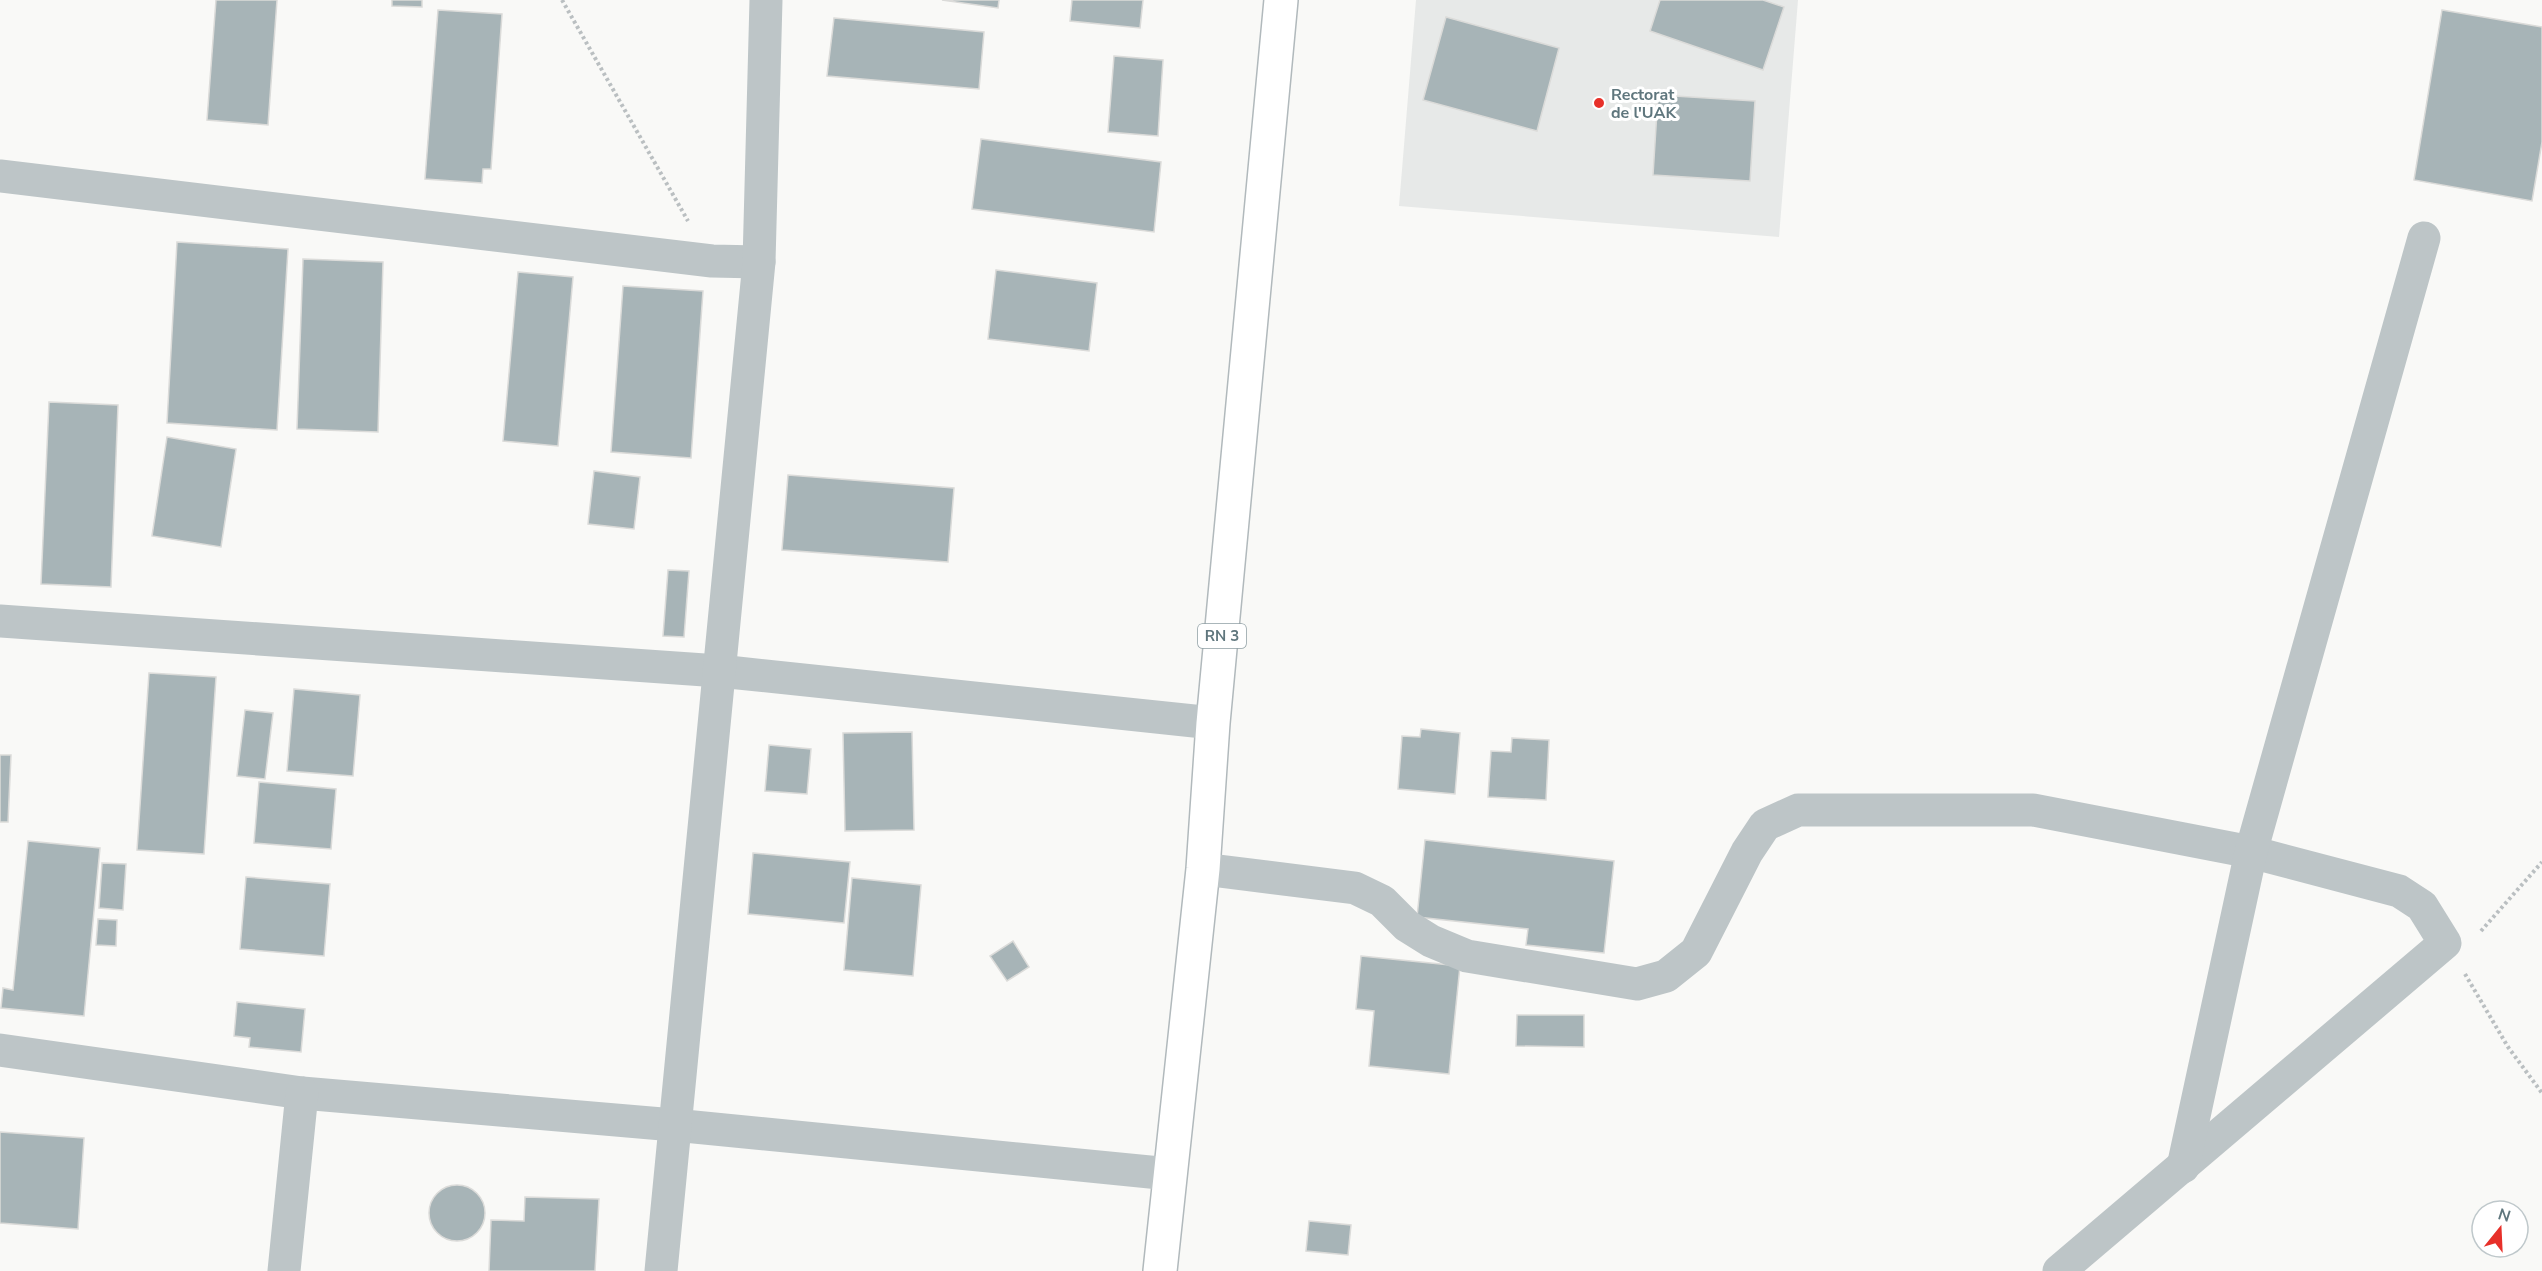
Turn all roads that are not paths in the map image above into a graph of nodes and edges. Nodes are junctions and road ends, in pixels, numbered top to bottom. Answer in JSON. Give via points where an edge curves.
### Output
{"nodes":[{"id":1,"x":766,"y":0,"type":"edge"},
{"id":2,"x":1281,"y":0,"type":"edge"},
{"id":3,"x":0,"y":176,"type":"edge"},
{"id":4,"x":2424,"y":238,"type":"dead end"},
{"id":5,"x":759,"y":262,"type":"junction"},
{"id":6,"x":0,"y":621,"type":"edge"},
{"id":7,"x":719,"y":671,"type":"junction"},
{"id":8,"x":1213,"y":723,"type":"junction"},
{"id":9,"x":2251,"y":852,"type":"junction"},
{"id":10,"x":1203,"y":868,"type":"junction"},
{"id":11,"x":0,"y":1050,"type":"edge"},
{"id":12,"x":302,"y":1093,"type":"junction"},
{"id":13,"x":674,"y":1125,"type":"junction"},
{"id":14,"x":2183,"y":1167,"type":"junction"},
{"id":15,"x":1170,"y":1174,"type":"junction"},
{"id":16,"x":284,"y":1271,"type":"edge"},
{"id":17,"x":661,"y":1271,"type":"edge"},
{"id":18,"x":1160,"y":1271,"type":"edge"},
{"id":19,"x":2059,"y":1271,"type":"edge"}],
"edges":[{"from":1,"to":5,"type":"street"},
{"from":2,"to":8,"type":"main road","number":"RN 3"},
{"from":3,"to":5,"type":"street","via":[[712,261]]},
{"from":4,"to":9,"type":"street"},
{"from":5,"to":7,"type":"street"},
{"from":6,"to":7,"type":"street"},
{"from":7,"to":8,"type":"street"},
{"from":7,"to":13,"type":"street"},
{"from":8,"to":10,"type":"main road","number":"RN 3"},
{"from":9,"to":10,"type":"street","via":[[2033,810],[1798,810],[1765,825],[1696,952],[1666,976],[1637,984],[1467,956],[1431,941],[1407,926],[1382,901],[1355,888]]},
{"from":9,"to":14,"type":"street"},
{"from":9,"to":14,"type":"street","via":[[2399,891],[2422,906],[2449,949]]},
{"from":10,"to":15,"type":"main road","number":"RN 3"},
{"from":11,"to":12,"type":"street"},
{"from":12,"to":13,"type":"street"},
{"from":12,"to":16,"type":"street"},
{"from":13,"to":15,"type":"street"},
{"from":13,"to":17,"type":"street"},
{"from":14,"to":19,"type":"street"},
{"from":15,"to":18,"type":"main road","number":"RN 3"}]}
